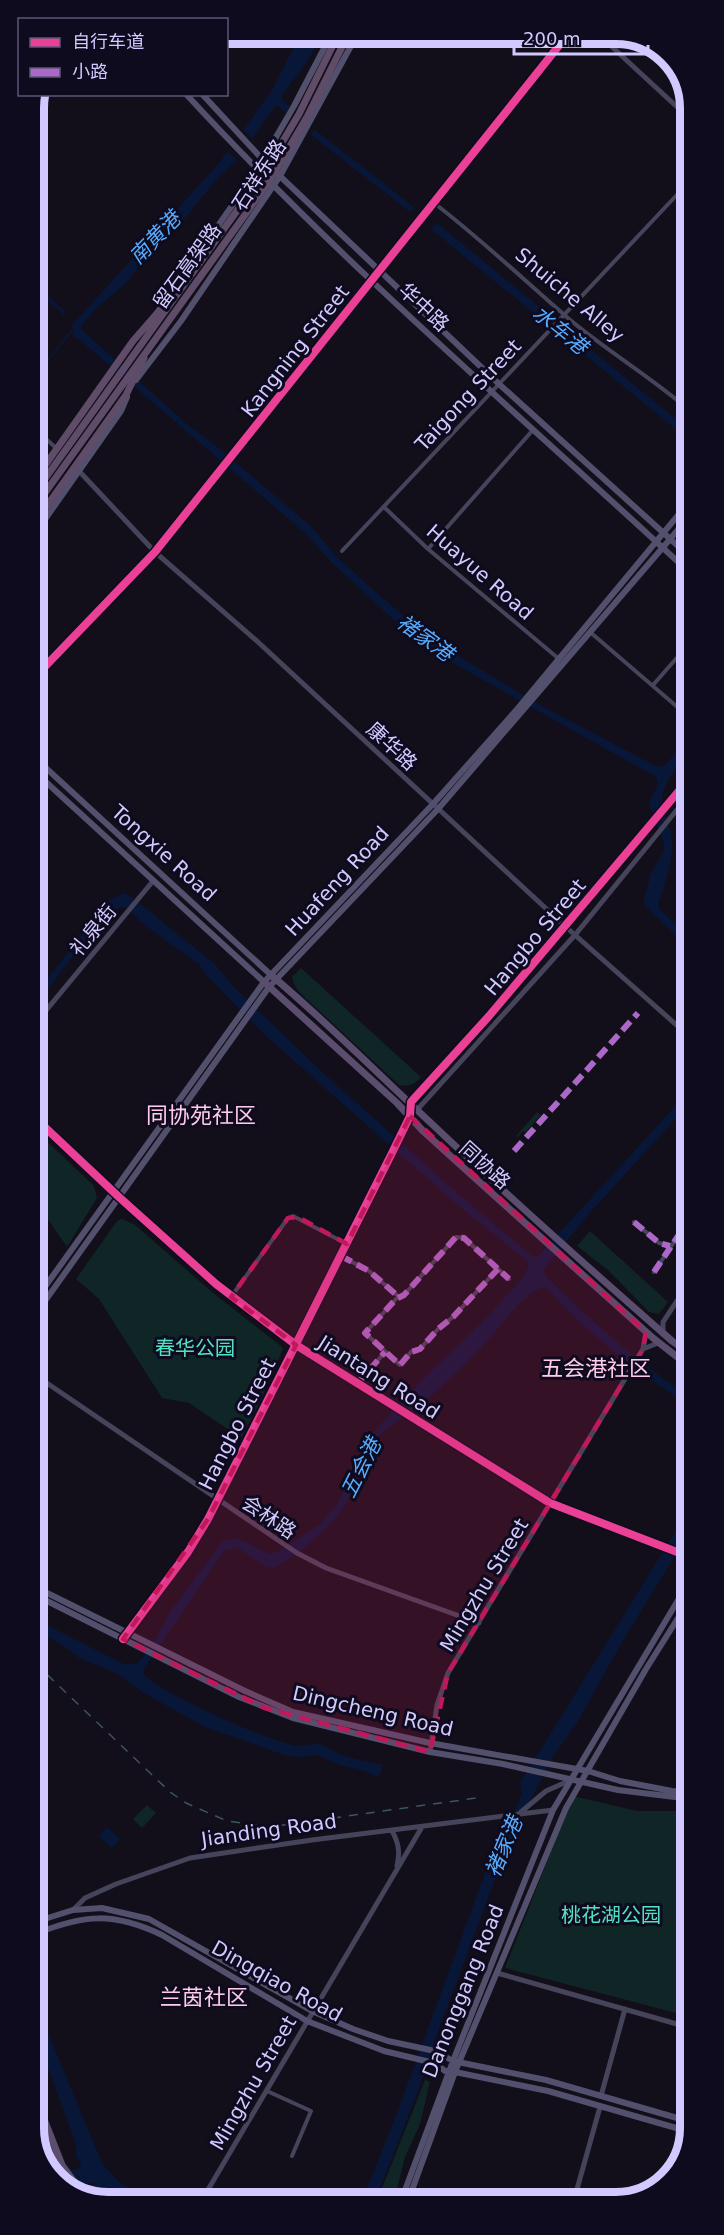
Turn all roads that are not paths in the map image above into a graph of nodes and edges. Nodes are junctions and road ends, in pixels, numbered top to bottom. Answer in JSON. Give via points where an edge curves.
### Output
{"nodes":[{"id":1,"x":326,"y":44,"type":"edge"},
{"id":2,"x":334,"y":44,"type":"edge"},
{"id":3,"x":344,"y":44,"type":"edge"},
{"id":4,"x":352,"y":44,"type":"edge"},
{"id":5,"x":560,"y":44,"type":"edge"},
{"id":6,"x":609,"y":44,"type":"edge"},
{"id":7,"x":188,"y":96,"type":"edge"},
{"id":8,"x":204,"y":96,"type":"edge"},
{"id":9,"x":681,"y":111,"type":"edge"},
{"id":10,"x":263,"y":160,"type":"junction"},
{"id":11,"x":257,"y":170,"type":"junction"},
{"id":12,"x":280,"y":177,"type":"junction"},
{"id":13,"x":273,"y":186,"type":"junction"},
{"id":14,"x":681,"y":191,"type":"edge"},
{"id":15,"x":434,"y":202,"type":"junction"},
{"id":16,"x":379,"y":270,"type":"junction"},
{"id":17,"x":192,"y":272,"type":"junction"},
{"id":18,"x":371,"y":279,"type":"junction"},
{"id":19,"x":565,"y":315,"type":"junction"},
{"id":20,"x":154,"y":340,"type":"junction"},
{"id":21,"x":499,"y":384,"type":"junction"},
{"id":22,"x":490,"y":392,"type":"junction"},
{"id":23,"x":681,"y":403,"type":"edge"},
{"id":24,"x":532,"y":430,"type":"junction"},
{"id":25,"x":44,"y":438,"type":"edge"},
{"id":26,"x":56,"y":448,"type":"junction"},
{"id":27,"x":44,"y":465,"type":"edge"},
{"id":28,"x":44,"y":466,"type":"edge"},
{"id":29,"x":79,"y":471,"type":"junction"},
{"id":30,"x":44,"y":480,"type":"edge"},
{"id":31,"x":44,"y":494,"type":"edge"},
{"id":32,"x":384,"y":507,"type":"junction"},
{"id":33,"x":44,"y":510,"type":"edge"},
{"id":34,"x":681,"y":511,"type":"edge"},
{"id":35,"x":44,"y":521,"type":"edge"},
{"id":36,"x":681,"y":526,"type":"edge"},
{"id":37,"x":662,"y":532,"type":"junction"},
{"id":38,"x":670,"y":538,"type":"junction"},
{"id":39,"x":656,"y":541,"type":"junction"},
{"id":40,"x":662,"y":547,"type":"junction"},
{"id":41,"x":681,"y":548,"type":"edge"},
{"id":42,"x":428,"y":549,"type":"junction"},
{"id":43,"x":342,"y":551,"type":"dead end"},
{"id":44,"x":155,"y":552,"type":"junction"},
{"id":45,"x":681,"y":565,"type":"edge"},
{"id":46,"x":590,"y":632,"type":"junction"},
{"id":47,"x":681,"y":653,"type":"edge"},
{"id":48,"x":559,"y":659,"type":"junction"},
{"id":49,"x":44,"y":668,"type":"edge"},
{"id":50,"x":652,"y":685,"type":"junction"},
{"id":51,"x":532,"y":696,"type":"junction"},
{"id":52,"x":681,"y":710,"type":"edge"},
{"id":53,"x":44,"y":766,"type":"edge"},
{"id":54,"x":44,"y":780,"type":"edge"},
{"id":55,"x":681,"y":789,"type":"edge"},
{"id":56,"x":681,"y":805,"type":"edge"},
{"id":57,"x":436,"y":806,"type":"junction"},
{"id":58,"x":153,"y":881,"type":"junction"},
{"id":59,"x":566,"y":927,"type":"junction"},
{"id":60,"x":575,"y":935,"type":"junction"},
{"id":61,"x":274,"y":977,"type":"junction"},
{"id":62,"x":267,"y":984,"type":"junction"},
{"id":63,"x":44,"y":1013,"type":"edge"},
{"id":64,"x":242,"y":1020,"type":"junction"},
{"id":65,"x":681,"y":1029,"type":"edge"},
{"id":66,"x":411,"y":1102,"type":"junction"},
{"id":67,"x":417,"y":1110,"type":"junction"},
{"id":68,"x":410,"y":1116,"type":"junction"},
{"id":69,"x":44,"y":1126,"type":"edge"},
{"id":70,"x":114,"y":1192,"type":"junction"},
{"id":71,"x":120,"y":1198,"type":"junction"},
{"id":72,"x":634,"y":1222,"type":"dead end"},
{"id":73,"x":681,"y":1231,"type":"edge"},
{"id":74,"x":347,"y":1244,"type":"junction"},
{"id":75,"x":670,"y":1246,"type":"junction"},
{"id":76,"x":340,"y":1256,"type":"junction"},
{"id":77,"x":498,"y":1269,"type":"junction"},
{"id":78,"x":654,"y":1272,"type":"dead end"},
{"id":79,"x":509,"y":1279,"type":"dead end"},
{"id":80,"x":44,"y":1288,"type":"edge"},
{"id":81,"x":681,"y":1295,"type":"edge"},
{"id":82,"x":231,"y":1297,"type":"junction"},
{"id":83,"x":399,"y":1297,"type":"junction"},
{"id":84,"x":44,"y":1301,"type":"edge"},
{"id":85,"x":663,"y":1322,"type":"junction"},
{"id":86,"x":652,"y":1323,"type":"junction"},
{"id":87,"x":646,"y":1332,"type":"junction"},
{"id":88,"x":663,"y":1333,"type":"junction"},
{"id":89,"x":658,"y":1343,"type":"junction"},
{"id":90,"x":296,"y":1345,"type":"junction"},
{"id":91,"x":681,"y":1347,"type":"edge"},
{"id":92,"x":643,"y":1349,"type":"junction"},
{"id":93,"x":385,"y":1352,"type":"junction"},
{"id":94,"x":681,"y":1360,"type":"edge"},
{"id":95,"x":44,"y":1381,"type":"edge"},
{"id":96,"x":358,"y":1383,"type":"junction"},
{"id":97,"x":217,"y":1501,"type":"junction"},
{"id":98,"x":550,"y":1503,"type":"junction"},
{"id":99,"x":681,"y":1554,"type":"edge"},
{"id":100,"x":44,"y":1591,"type":"edge"},
{"id":101,"x":681,"y":1595,"type":"edge"},
{"id":102,"x":44,"y":1599,"type":"edge"},
{"id":103,"x":681,"y":1613,"type":"edge"},
{"id":104,"x":479,"y":1623,"type":"junction"},
{"id":105,"x":128,"y":1632,"type":"junction"},
{"id":106,"x":123,"y":1639,"type":"junction"},
{"id":107,"x":430,"y":1743,"type":"junction"},
{"id":108,"x":430,"y":1752,"type":"junction"},
{"id":109,"x":578,"y":1768,"type":"junction"},
{"id":110,"x":588,"y":1771,"type":"junction"},
{"id":111,"x":572,"y":1779,"type":"junction"},
{"id":112,"x":581,"y":1781,"type":"junction"},
{"id":113,"x":681,"y":1791,"type":"edge"},
{"id":114,"x":681,"y":1798,"type":"edge"},
{"id":115,"x":553,"y":1810,"type":"junction"},
{"id":116,"x":519,"y":1813,"type":"junction"},
{"id":117,"x":422,"y":1827,"type":"junction"},
{"id":118,"x":392,"y":1831,"type":"junction"},
{"id":119,"x":393,"y":1876,"type":"junction"},
{"id":120,"x":73,"y":1910,"type":"junction"},
{"id":121,"x":44,"y":1920,"type":"edge"},
{"id":122,"x":44,"y":1930,"type":"edge"},
{"id":123,"x":497,"y":1973,"type":"junction"},
{"id":124,"x":625,"y":2009,"type":"junction"},
{"id":125,"x":312,"y":2011,"type":"junction"},
{"id":126,"x":307,"y":2021,"type":"junction"},
{"id":127,"x":681,"y":2025,"type":"edge"},
{"id":128,"x":456,"y":2061,"type":"junction"},
{"id":129,"x":452,"y":2072,"type":"junction"},
{"id":130,"x":266,"y":2090,"type":"junction"},
{"id":131,"x":601,"y":2096,"type":"junction"},
{"id":132,"x":600,"y":2107,"type":"junction"},
{"id":133,"x":44,"y":2119,"type":"edge"},
{"id":134,"x":681,"y":2119,"type":"edge"},
{"id":135,"x":681,"y":2129,"type":"edge"},
{"id":136,"x":292,"y":2156,"type":"dead end"},
{"id":137,"x":73,"y":2182,"type":"edge"},
{"id":138,"x":208,"y":2191,"type":"edge"},
{"id":139,"x":404,"y":2192,"type":"edge"},
{"id":140,"x":411,"y":2192,"type":"edge"},
{"id":141,"x":576,"y":2192,"type":"edge"}],
"edges":[{"from":1,"to":10,"type":"main road","name":"石祥东路"},
{"from":2,"to":17,"type":"highway","name":"留石高架路","bridge":true,"via":[[264,173]]},
{"from":3,"to":20,"type":"highway","name":"留石高架路","bridge":true,"via":[[270,180]]},
{"from":4,"to":12,"type":"main road","name":"石祥东路"},
{"from":5,"to":15,"type":"street","name":"Kangning Street"},
{"from":6,"to":9,"type":"street"},
{"from":7,"to":11,"type":"main road","name":"华中路"},
{"from":8,"to":10,"type":"main road","name":"华中路"},
{"from":10,"to":11,"type":"main road","name":"石祥东路"},
{"from":10,"to":12,"type":"main road","name":"华中路"},
{"from":11,"to":13,"type":"main road","name":"华中路"},
{"from":11,"to":26,"type":"main road","name":"石祥东路","bridge":true},
{"from":12,"to":13,"type":"main road","name":"石祥东路"},
{"from":12,"to":16,"type":"main road","name":"华中路"},
{"from":13,"to":18,"type":"main road","name":"华中路"},
{"from":13,"to":29,"type":"main road","name":"石祥东路","via":[[137,378],[121,411]]},
{"from":14,"to":19,"type":"street","name":"Taigong Street"},
{"from":15,"to":16,"type":"street","name":"Kangning Street"},
{"from":15,"to":19,"type":"street","name":"Shuiche Alley"},
{"from":16,"to":18,"type":"street","name":"Kangning Street"},
{"from":16,"to":21,"type":"main road","name":"华中路"},
{"from":17,"to":28,"type":"highway","bridge":true,"via":[[134,341]]},
{"from":17,"to":30,"type":"highway","name":"留石高架路","bridge":true},
{"from":18,"to":22,"type":"main road","name":"华中路"},
{"from":18,"to":44,"type":"street","name":"Kangning Street"},
{"from":19,"to":21,"type":"street","name":"Taigong Street"},
{"from":19,"to":23,"type":"street","name":"Shuiche Alley"},
{"from":20,"to":31,"type":"highway","name":"留石高架路","bridge":true},
{"from":20,"to":33,"type":"highway","bridge":true,"via":[[126,395]]},
{"from":21,"to":22,"type":"street","name":"Taigong Street"},
{"from":21,"to":37,"type":"main road","name":"华中路"},
{"from":22,"to":24,"type":"main road","name":"华中路"},
{"from":22,"to":32,"type":"street","name":"Taigong Street"},
{"from":24,"to":39,"type":"main road","name":"华中路"},
{"from":24,"to":42,"type":"street"},
{"from":25,"to":26,"type":"street"},
{"from":26,"to":27,"type":"main road","name":"石祥东路"},
{"from":29,"to":35,"type":"main road","name":"石祥东路"},
{"from":29,"to":44,"type":"street","name":"康华路"},
{"from":32,"to":42,"type":"street","name":"Huayue Road"},
{"from":32,"to":43,"type":"street","name":"Taigong Street"},
{"from":34,"to":37,"type":"main road","name":"Huafeng Road"},
{"from":36,"to":38,"type":"main road","name":"Huafeng Road"},
{"from":37,"to":38,"type":"main road","name":"华中路"},
{"from":37,"to":39,"type":"main road","name":"Huafeng Road"},
{"from":38,"to":40,"type":"main road","name":"Huafeng Road"},
{"from":38,"to":41,"type":"main road","name":"华中路"},
{"from":39,"to":40,"type":"main road","name":"华中路"},
{"from":39,"to":48,"type":"main road","name":"Huafeng Road"},
{"from":40,"to":45,"type":"main road","name":"华中路"},
{"from":40,"to":46,"type":"main road","name":"Huafeng Road"},
{"from":42,"to":48,"type":"street","name":"Huayue Road"},
{"from":44,"to":49,"type":"street","name":"Kangning Street"},
{"from":44,"to":57,"type":"street","name":"康华路"},
{"from":46,"to":50,"type":"street"},
{"from":46,"to":51,"type":"main road","name":"Huafeng Road"},
{"from":47,"to":50,"type":"street"},
{"from":48,"to":51,"type":"main road","name":"Huafeng Road"},
{"from":50,"to":52,"type":"street"},
{"from":51,"to":57,"type":"main road","name":"Huafeng Road"},
{"from":53,"to":61,"type":"main road","name":"Tongxie Road"},
{"from":54,"to":58,"type":"main road","name":"Tongxie Road"},
{"from":55,"to":59,"type":"street","name":"Hangbo Street"},
{"from":56,"to":60,"type":"street","name":"Hangbo Street"},
{"from":57,"to":59,"type":"street","name":"康华路"},
{"from":57,"to":61,"type":"main road","name":"Huafeng Road"},
{"from":58,"to":62,"type":"main road","name":"Tongxie Road"},
{"from":58,"to":63,"type":"street","name":"礼泉街"},
{"from":59,"to":60,"type":"street","name":"康华路"},
{"from":59,"to":66,"type":"street","name":"Hangbo Street"},
{"from":60,"to":65,"type":"street","name":"康华路"},
{"from":60,"to":67,"type":"street","name":"Hangbo Street"},
{"from":61,"to":62,"type":"main road","name":"Huafeng Road"},
{"from":61,"to":66,"type":"main road","name":"同协路"},
{"from":62,"to":64,"type":"main road","name":"Huafeng Road"},
{"from":62,"to":68,"type":"main road","name":"同协路"},
{"from":64,"to":70,"type":"main road","name":"Huafeng Road"},
{"from":64,"to":71,"type":"main road","name":"Huafeng Road"},
{"from":66,"to":67,"type":"main road","name":"同协路"},
{"from":66,"to":68,"type":"street","name":"Hangbo Street"},
{"from":67,"to":68,"type":"street","name":"Hangbo Street"},
{"from":67,"to":86,"type":"main road","name":"同协路"},
{"from":68,"to":74,"type":"street","name":"Hangbo Street"},
{"from":68,"to":87,"type":"main road","name":"同协路"},
{"from":69,"to":70,"type":"street","name":"Jiantang Road"},
{"from":70,"to":71,"type":"street","name":"Jiantang Road"},
{"from":70,"to":80,"type":"main road","name":"Huafeng Road"},
{"from":71,"to":82,"type":"street","name":"Jiantang Road"},
{"from":71,"to":84,"type":"main road","name":"Huafeng Road"},
{"from":72,"to":75,"type":"street","via":[[659,1243]]},
{"from":73,"to":75,"type":"street"},
{"from":74,"to":76,"type":"street","name":"Hangbo Street"},
{"from":74,"to":82,"type":"street","via":[[293,1216],[288,1218]]},
{"from":75,"to":78,"type":"street"},
{"from":76,"to":83,"type":"street","via":[[363,1267]]},
{"from":76,"to":90,"type":"street","name":"Hangbo Street"},
{"from":77,"to":79,"type":"street"},
{"from":77,"to":83,"type":"street","via":[[464,1238],[456,1237]]},
{"from":77,"to":93,"type":"street","via":[[400,1365]]},
{"from":81,"to":85,"type":"street"},
{"from":82,"to":90,"type":"street","name":"Jiantang Road"},
{"from":83,"to":93,"type":"street","via":[[365,1333]]},
{"from":85,"to":86,"type":"street"},
{"from":85,"to":88,"type":"street"},
{"from":86,"to":88,"type":"main road","name":"同协路"},
{"from":87,"to":89,"type":"main road","name":"同协路"},
{"from":87,"to":92,"type":"street","name":"Mingzhu Street"},
{"from":88,"to":91,"type":"main road","name":"同协路"},
{"from":89,"to":92,"type":"street"},
{"from":89,"to":94,"type":"main road","name":"同协路"},
{"from":90,"to":96,"type":"street","name":"Jiantang Road"},
{"from":90,"to":97,"type":"street","name":"Hangbo Street"},
{"from":92,"to":98,"type":"street","name":"Mingzhu Street"},
{"from":93,"to":96,"type":"street"},
{"from":95,"to":97,"type":"street","name":"会林路"},
{"from":96,"to":98,"type":"street","name":"Jiantang Road"},
{"from":97,"to":104,"type":"street","name":"会林路","via":[[312,1562]]},
{"from":97,"to":105,"type":"street","name":"Hangbo Street","via":[[188,1552]]},
{"from":98,"to":99,"type":"street","name":"Jiantang Road","bridge":true},
{"from":98,"to":104,"type":"street","name":"Mingzhu Street"},
{"from":100,"to":105,"type":"main road","name":"Dingcheng Road"},
{"from":101,"to":109,"type":"main road","name":"Danonggang Road"},
{"from":102,"to":106,"type":"main road","name":"Dingcheng Road"},
{"from":103,"to":110,"type":"main road","name":"Danonggang Road"},
{"from":104,"to":107,"type":"street","name":"Mingzhu Street","via":[[441,1688]]},
{"from":105,"to":106,"type":"street","name":"Hangbo Street"},
{"from":105,"to":107,"type":"main road","name":"Dingcheng Road","via":[[293,1712]]},
{"from":106,"to":108,"type":"main road","name":"Dingcheng Road","via":[[239,1697],[293,1719]]},
{"from":107,"to":108,"type":"street","name":"Mingzhu Street"},
{"from":107,"to":109,"type":"main road","name":"Dingcheng Road"},
{"from":108,"to":111,"type":"main road","name":"Dingcheng Road"},
{"from":109,"to":110,"type":"main road","name":"Dingcheng Road"},
{"from":109,"to":111,"type":"main road","name":"Danonggang Road"},
{"from":110,"to":112,"type":"main road","name":"Danonggang Road"},
{"from":110,"to":113,"type":"main road","name":"Dingcheng Road"},
{"from":111,"to":112,"type":"main road","name":"Dingcheng Road"},
{"from":111,"to":115,"type":"main road","name":"Danonggang Road"},
{"from":111,"to":116,"type":"street","via":[[546,1791]]},
{"from":112,"to":114,"type":"main road","name":"Dingcheng Road"},
{"from":112,"to":123,"type":"main road","name":"Danonggang Road"},
{"from":115,"to":116,"type":"street","name":"Jianding Road"},
{"from":115,"to":128,"type":"main road","name":"Danonggang Road"},
{"from":116,"to":117,"type":"street","name":"Jianding Road"},
{"from":117,"to":118,"type":"street","name":"Jianding Road"},
{"from":117,"to":119,"type":"street","name":"Mingzhu Street"},
{"from":118,"to":119,"type":"street","via":[[399,1851]]},
{"from":118,"to":120,"type":"street","name":"Jianding Road","via":[[190,1858],[116,1884],[85,1898]]},
{"from":119,"to":125,"type":"street","name":"Mingzhu Street"},
{"from":120,"to":121,"type":"main road","name":"Jianding Road"},
{"from":120,"to":125,"type":"main road","name":"Dingqiao Road","via":[[102,1908],[149,1919]]},
{"from":122,"to":126,"type":"main road","name":"Dingqiao Road","via":[[97,1917],[144,1926]]},
{"from":123,"to":124,"type":"street"},
{"from":123,"to":128,"type":"main road","name":"Danonggang Road"},
{"from":124,"to":127,"type":"street"},
{"from":124,"to":131,"type":"street"},
{"from":125,"to":126,"type":"street","name":"Mingzhu Street"},
{"from":125,"to":128,"type":"main road","name":"Dingqiao Road","via":[[379,2038],[435,2051]]},
{"from":126,"to":129,"type":"main road","name":"Dingqiao Road","via":[[350,2040],[434,2063]]},
{"from":126,"to":130,"type":"street","name":"Mingzhu Street"},
{"from":128,"to":129,"type":"main road","name":"Danonggang Road"},
{"from":128,"to":131,"type":"main road","name":"Dingqiao Road"},
{"from":129,"to":132,"type":"main road","name":"Dingqiao Road","via":[[548,2091]]},
{"from":129,"to":139,"type":"main road","name":"Danonggang Road"},
{"from":129,"to":140,"type":"main road","name":"Danonggang Road"},
{"from":130,"to":136,"type":"street","via":[[311,2111]]},
{"from":130,"to":138,"type":"street","name":"Mingzhu Street"},
{"from":131,"to":134,"type":"main road","name":"Dingqiao Road"},
{"from":132,"to":135,"type":"main road","name":"Dingqiao Road"},
{"from":132,"to":141,"type":"street"},
{"from":133,"to":137,"type":"main road","via":[[62,2165]]}]}
